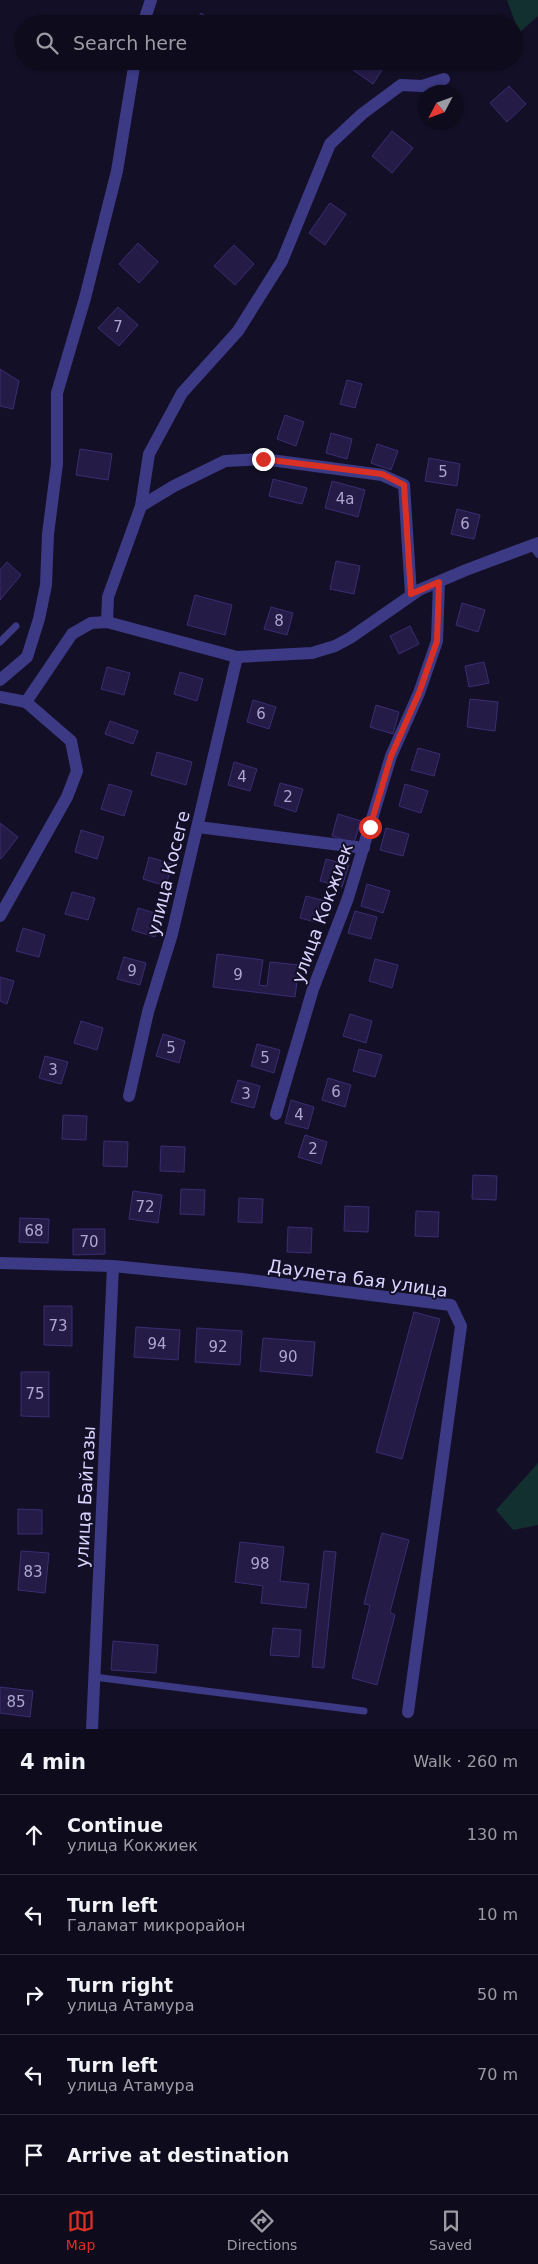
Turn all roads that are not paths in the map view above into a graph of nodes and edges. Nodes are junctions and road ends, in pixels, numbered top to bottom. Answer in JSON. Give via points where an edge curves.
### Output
{"nodes":[{"id":1,"x":151,"y":0,"type":"edge"},
{"id":2,"x":147,"y":15,"type":"edge"},
{"id":3,"x":134,"y":70,"type":"edge"},
{"id":4,"x":444,"y":79,"type":"dead end"},
{"id":5,"x":142,"y":506,"type":"junction"},
{"id":6,"x":536,"y":547,"type":"edge"},
{"id":7,"x":439,"y":582,"type":"junction"},
{"id":8,"x":411,"y":594,"type":"junction"},
{"id":9,"x":108,"y":622,"type":"junction"},
{"id":10,"x":16,"y":626,"type":"dead end"},
{"id":11,"x":0,"y":642,"type":"edge"},
{"id":12,"x":237,"y":657,"type":"junction"},
{"id":13,"x":0,"y":680,"type":"edge"},
{"id":14,"x":0,"y":697,"type":"edge"},
{"id":15,"x":26,"y":702,"type":"junction"},
{"id":16,"x":198,"y":827,"type":"junction"},
{"id":17,"x":364,"y":848,"type":"junction"},
{"id":18,"x":0,"y":916,"type":"edge"},
{"id":19,"x":129,"y":1096,"type":"dead end"},
{"id":20,"x":276,"y":1114,"type":"dead end"},
{"id":21,"x":0,"y":1263,"type":"edge"},
{"id":22,"x":113,"y":1266,"type":"junction"},
{"id":23,"x":94,"y":1677,"type":"junction"},
{"id":24,"x":364,"y":1711,"type":"dead end"},
{"id":25,"x":408,"y":1712,"type":"dead end"},
{"id":26,"x":92,"y":1729,"type":"edge"}],
"edges":[{"from":1,"to":2,"type":"street"},
{"from":3,"to":13,"type":"street","via":[[118,171],[57,392],[58,464],[48,534],[46,585],[39,620],[28,657]]},
{"from":4,"to":5,"type":"street","via":[[422,86],[401,85],[362,114],[330,144],[282,261],[238,331],[182,393],[149,454]]},
{"from":5,"to":8,"type":"street","via":[[225,461],[263,459],[382,474],[404,485]]},
{"from":5,"to":9,"type":"street","via":[[108,597]]},
{"from":6,"to":7,"type":"street"},
{"from":7,"to":8,"type":"street"},
{"from":7,"to":17,"type":"street","name":"улица Кокжиек","via":[[437,641],[419,693],[391,756]]},
{"from":8,"to":12,"type":"street","via":[[350,638],[324,650]]},
{"from":9,"to":12,"type":"street"},
{"from":9,"to":15,"type":"street","via":[[91,623],[72,634]]},
{"from":10,"to":11,"type":"lane"},
{"from":12,"to":16,"type":"street","name":"улица Косеге"},
{"from":14,"to":15,"type":"street"},
{"from":15,"to":18,"type":"street","via":[[72,740],[77,771],[67,797]]},
{"from":16,"to":17,"type":"street"},
{"from":16,"to":19,"type":"street","name":"улица Косеге"},
{"from":17,"to":20,"type":"street","name":"улица Кокжиек","via":[[313,989]]},
{"from":21,"to":22,"type":"street","name":"Даулета бая улица"},
{"from":22,"to":23,"type":"street","name":"улица Байгазы"},
{"from":22,"to":25,"type":"street","name":"Даулета бая улица","via":[[451,1305],[461,1326]]},
{"from":23,"to":24,"type":"lane"},
{"from":23,"to":26,"type":"street","name":"улица Байгазы"}]}
